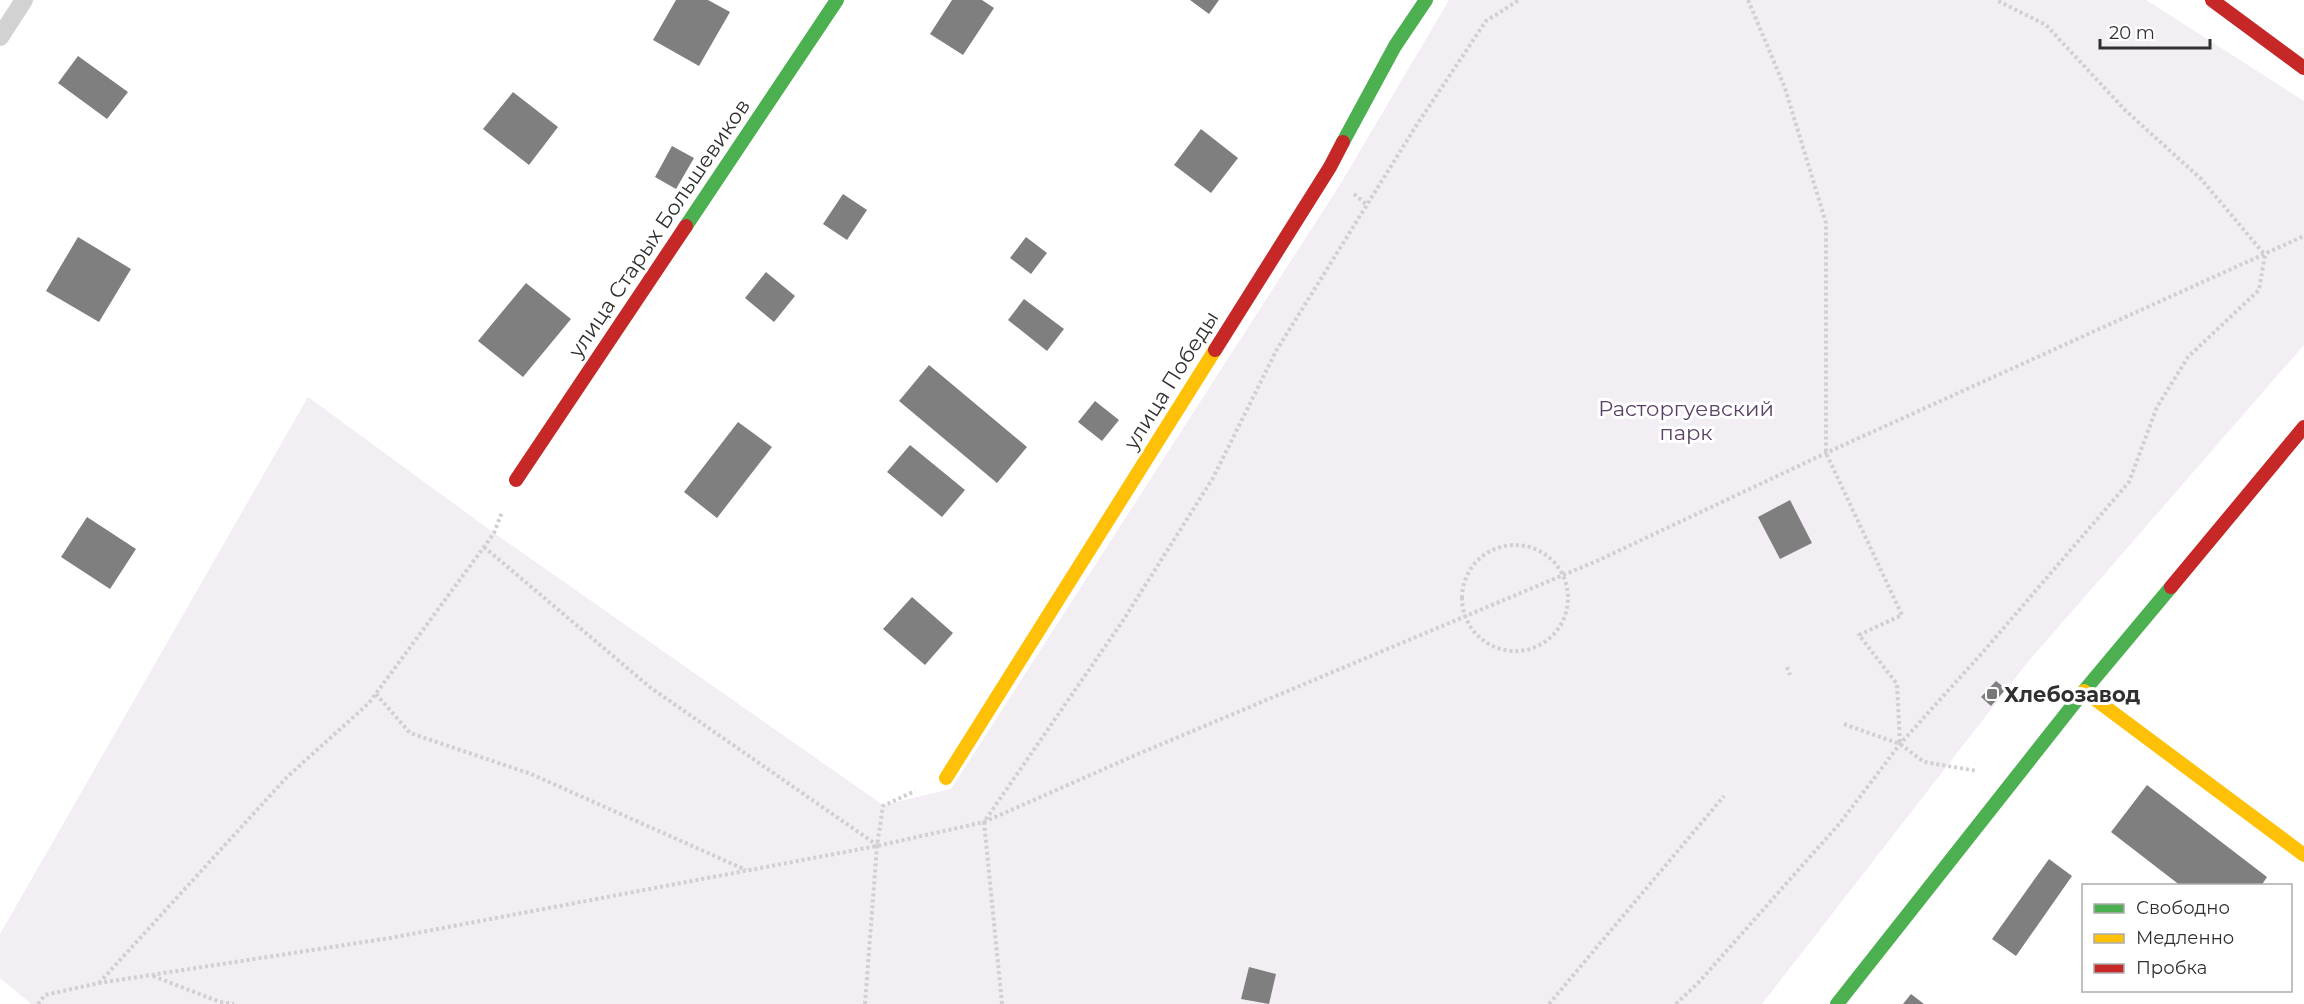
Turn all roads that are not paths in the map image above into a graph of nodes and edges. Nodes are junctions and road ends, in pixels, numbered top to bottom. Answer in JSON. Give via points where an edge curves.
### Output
{"nodes":[{"id":1,"x":24,"y":0,"type":"edge"},
{"id":2,"x":837,"y":0,"type":"edge"},
{"id":3,"x":1426,"y":0,"type":"edge"},
{"id":4,"x":2212,"y":0,"type":"edge"},
{"id":5,"x":0,"y":37,"type":"edge"},
{"id":6,"x":2304,"y":68,"type":"edge"},
{"id":7,"x":2304,"y":427,"type":"edge"},
{"id":8,"x":516,"y":480,"type":"road end"},
{"id":9,"x":2084,"y":691,"type":"junction"},
{"id":10,"x":946,"y":778,"type":"road end"},
{"id":11,"x":2304,"y":855,"type":"edge"},
{"id":12,"x":1837,"y":1004,"type":"edge"}],
"edges":[{"from":1,"to":5,"type":"lane"},
{"from":2,"to":8,"type":"street","name":"улица Старых Большевиков"},
{"from":3,"to":10,"type":"street","name":"улица Победы","via":[[1395,46],[1330,166]]},
{"from":4,"to":6,"type":"street"},
{"from":7,"to":9,"type":"street"},
{"from":9,"to":11,"type":"street"},
{"from":9,"to":12,"type":"street"}]}
